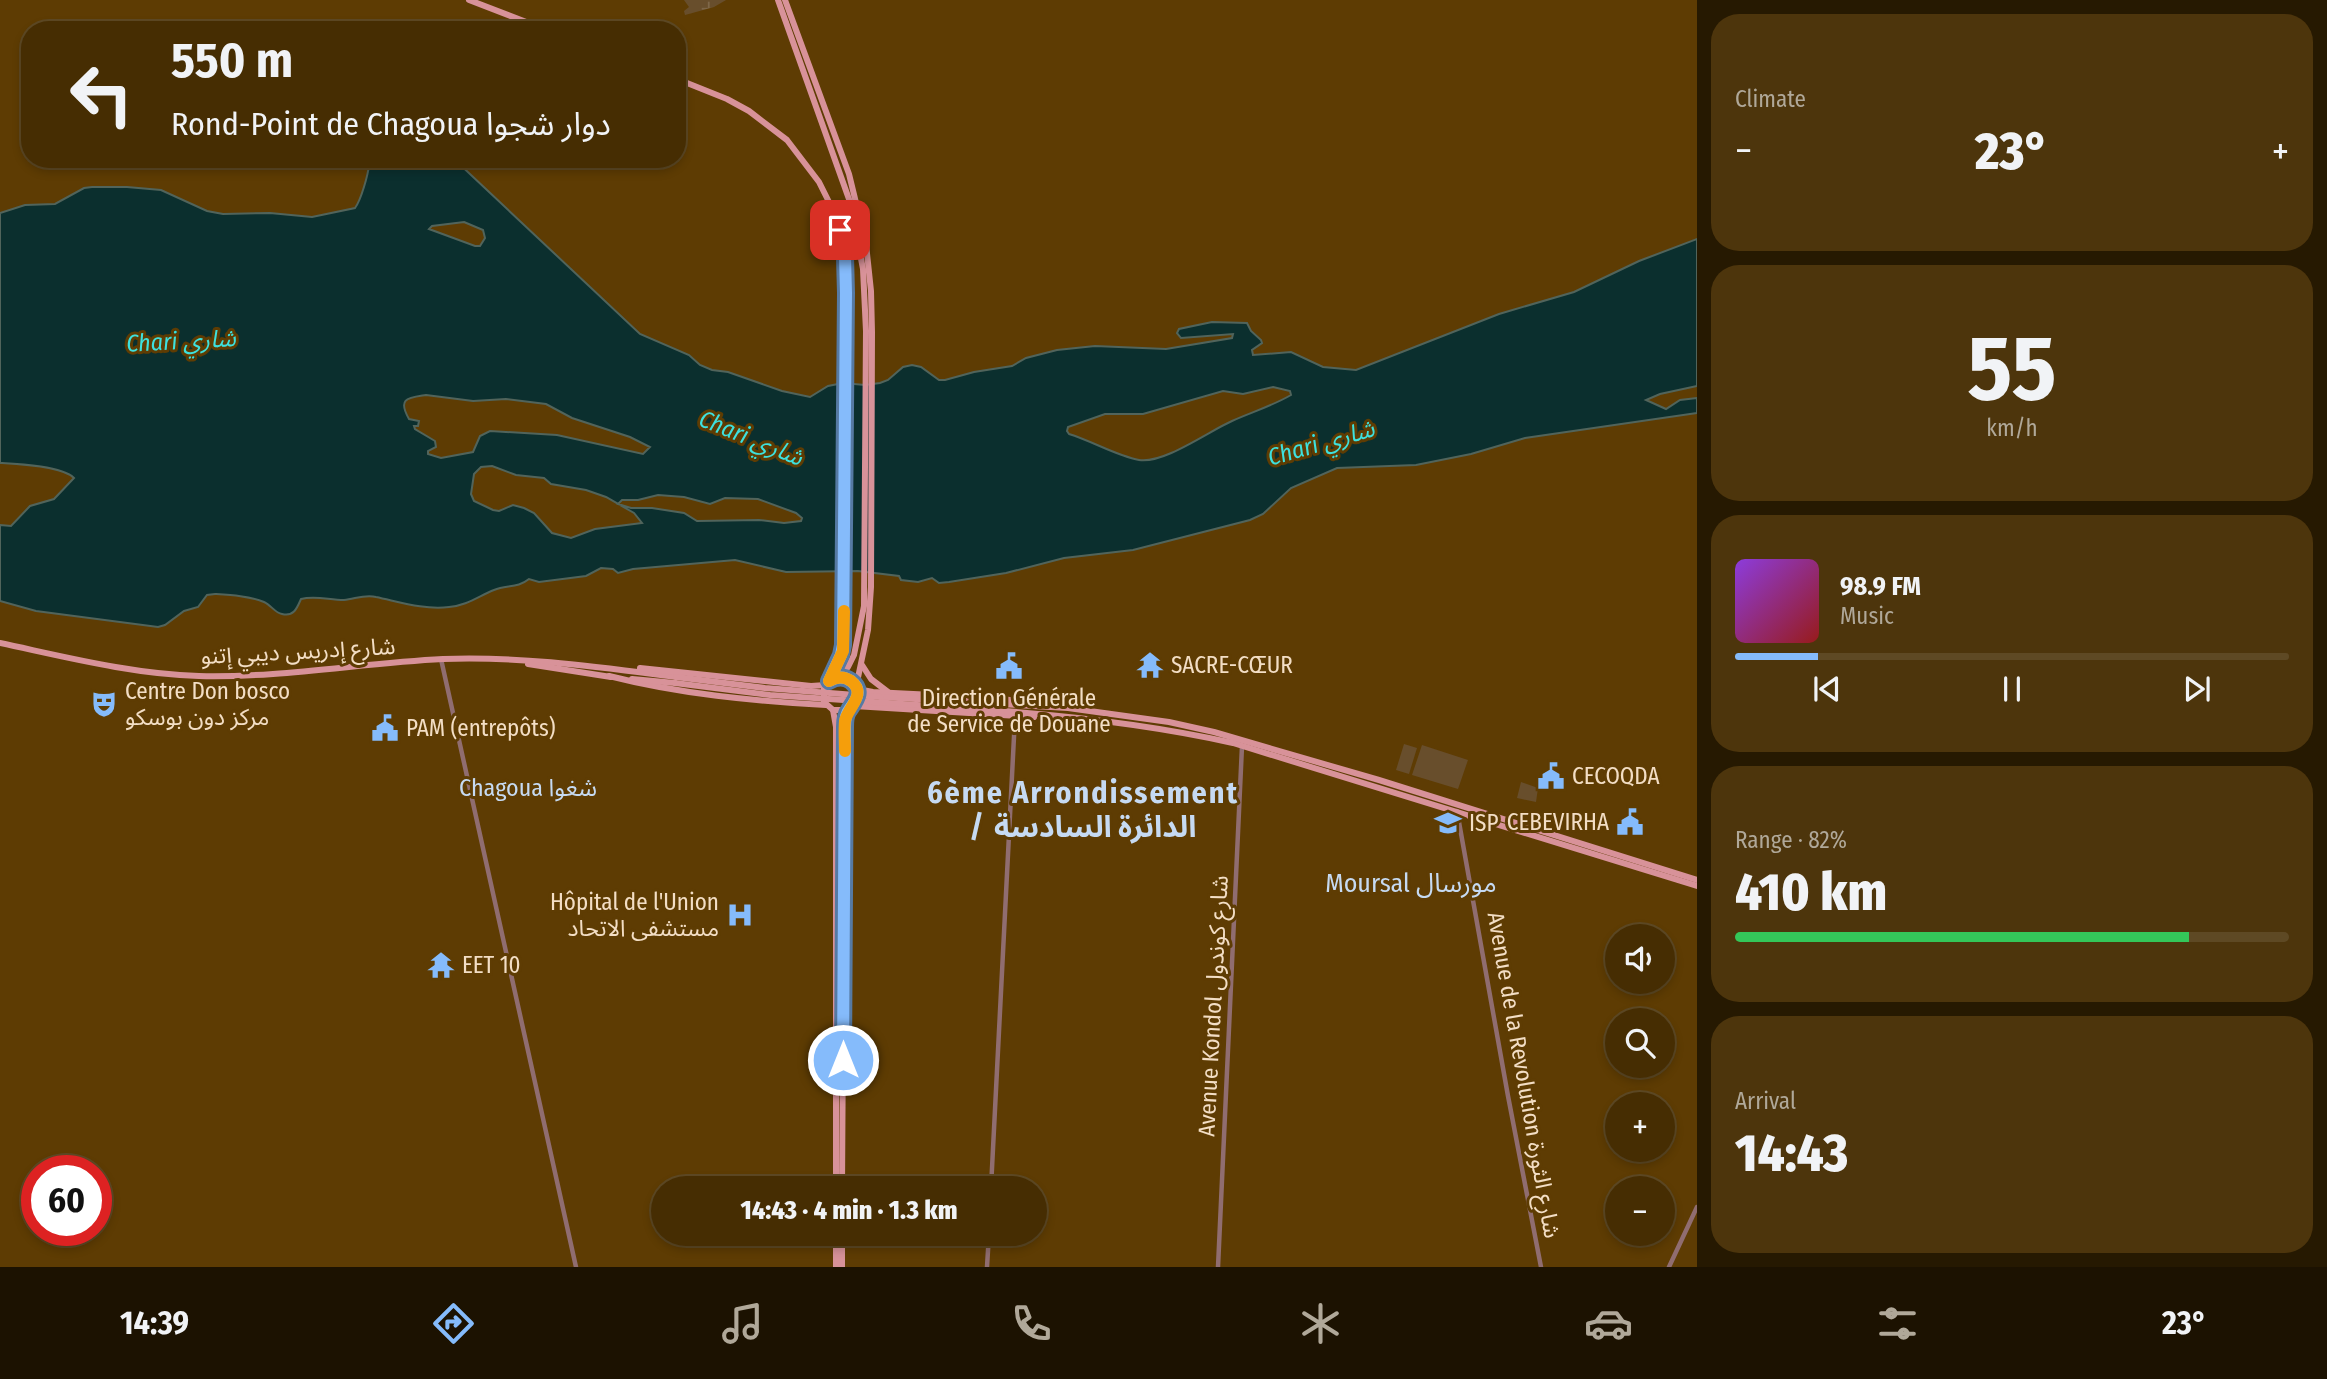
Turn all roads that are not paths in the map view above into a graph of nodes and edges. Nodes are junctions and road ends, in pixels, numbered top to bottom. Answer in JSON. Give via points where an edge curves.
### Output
{"nodes":[{"id":1,"x":469,"y":0,"type":"edge"},
{"id":2,"x":778,"y":0,"type":"edge"},
{"id":3,"x":785,"y":0,"type":"edge"},
{"id":4,"x":524,"y":21,"type":"edge"},
{"id":5,"x":686,"y":83,"type":"edge"},
{"id":6,"x":869,"y":370,"type":"junction"},
{"id":7,"x":868,"y":587,"type":"junction"},
{"id":8,"x":0,"y":643,"type":"edge"},
{"id":9,"x":441,"y":659,"type":"junction"},
{"id":10,"x":516,"y":660,"type":"junction"},
{"id":11,"x":862,"y":664,"type":"junction"},
{"id":12,"x":610,"y":668,"type":"junction"},
{"id":13,"x":609,"y":676,"type":"junction"},
{"id":14,"x":838,"y":677,"type":"junction"},
{"id":15,"x":676,"y":680,"type":"junction"},
{"id":16,"x":827,"y":683,"type":"junction"},
{"id":17,"x":856,"y":688,"type":"junction"},
{"id":18,"x":890,"y":693,"type":"junction"},
{"id":19,"x":826,"y":705,"type":"junction"},
{"id":20,"x":991,"y":707,"type":"junction"},
{"id":21,"x":851,"y":708,"type":"junction"},
{"id":22,"x":1068,"y":708,"type":"junction"},
{"id":23,"x":833,"y":710,"type":"junction"},
{"id":24,"x":1060,"y":716,"type":"junction"},
{"id":25,"x":1015,"y":717,"type":"junction"},
{"id":26,"x":1242,"y":746,"type":"junction"},
{"id":27,"x":1458,"y":809,"type":"junction"},
{"id":28,"x":1697,"y":880,"type":"edge"},
{"id":29,"x":1697,"y":886,"type":"edge"},
{"id":30,"x":836,"y":1176,"type":"edge"},
{"id":31,"x":842,"y":1176,"type":"edge"},
{"id":32,"x":992,"y":1176,"type":"edge"},
{"id":33,"x":1697,"y":1207,"type":"edge"},
{"id":34,"x":836,"y":1246,"type":"edge"},
{"id":35,"x":842,"y":1246,"type":"edge"},
{"id":36,"x":988,"y":1246,"type":"edge"},
{"id":37,"x":576,"y":1267,"type":"edge"},
{"id":38,"x":836,"y":1267,"type":"edge"},
{"id":39,"x":842,"y":1267,"type":"edge"},
{"id":40,"x":987,"y":1267,"type":"edge"},
{"id":41,"x":1218,"y":1267,"type":"edge"},
{"id":42,"x":1541,"y":1267,"type":"edge"},
{"id":43,"x":1669,"y":1267,"type":"edge"}],
"edges":[{"from":1,"to":4,"type":"main road"},
{"from":2,"to":6,"type":"main road","via":[[856,224]]},
{"from":3,"to":6,"type":"main road","via":[[859,210],[871,291]]},
{"from":5,"to":16,"type":"main road","via":[[749,111],[787,140],[819,182],[843,243],[843,651]]},
{"from":6,"to":7,"type":"main road"},
{"from":7,"to":11,"type":"main road"},
{"from":7,"to":14,"type":"main road","via":[[858,644],[852,662]]},
{"from":8,"to":9,"type":"main road","name":"شارع إدريس ديبي إتنو","via":[[134,670],[196,676]]},
{"from":9,"to":10,"type":"main road","name":"شارع إدريس ديبي إتنو"},
{"from":9,"to":37,"type":"street"},
{"from":10,"to":12,"type":"main road","name":"شارع إدريس ديبي إتنو"},
{"from":10,"to":13,"type":"main road","name":"شارع إدريس ديبي إتنو"},
{"from":11,"to":17,"type":"main road"},
{"from":11,"to":18,"type":"main road","via":[[871,679]]},
{"from":12,"to":15,"type":"main road","name":"شارع إدريس ديبي إتنو"},
{"from":12,"to":16,"type":"main road","via":[[811,686]]},
{"from":13,"to":15,"type":"main road","name":"شارع إدريس ديبي إتنو"},
{"from":13,"to":19,"type":"main road","via":[[747,699]]},
{"from":14,"to":16,"type":"main road"},
{"from":14,"to":17,"type":"main road","via":[[849,679]]},
{"from":15,"to":20,"type":"main road","bridge":true},
{"from":16,"to":19,"type":"main road"},
{"from":17,"to":18,"type":"main road"},
{"from":17,"to":21,"type":"main road","via":[[858,698]]},
{"from":18,"to":22,"type":"main road","via":[[994,698]]},
{"from":19,"to":23,"type":"main road"},
{"from":20,"to":22,"type":"main road"},
{"from":20,"to":24,"type":"main road"},
{"from":21,"to":23,"type":"main road"},
{"from":21,"to":25,"type":"main road"},
{"from":21,"to":31,"type":"main road","via":[[845,727]]},
{"from":22,"to":27,"type":"main road","via":[[1214,732]]},
{"from":23,"to":30,"type":"main road"},
{"from":24,"to":25,"type":"main road"},
{"from":24,"to":26,"type":"main road","via":[[1168,730]]},
{"from":25,"to":32,"type":"street"},
{"from":26,"to":27,"type":"main road"},
{"from":26,"to":41,"type":"street","name":"Avenue Kondol شارع كوندول"},
{"from":27,"to":28,"type":"main road"},
{"from":27,"to":29,"type":"main road"},
{"from":27,"to":42,"type":"street","name":"Avenue de la Revolution شارع الثورة"},
{"from":33,"to":43,"type":"street"},
{"from":34,"to":38,"type":"main road"},
{"from":35,"to":39,"type":"main road"},
{"from":36,"to":40,"type":"street"}]}
